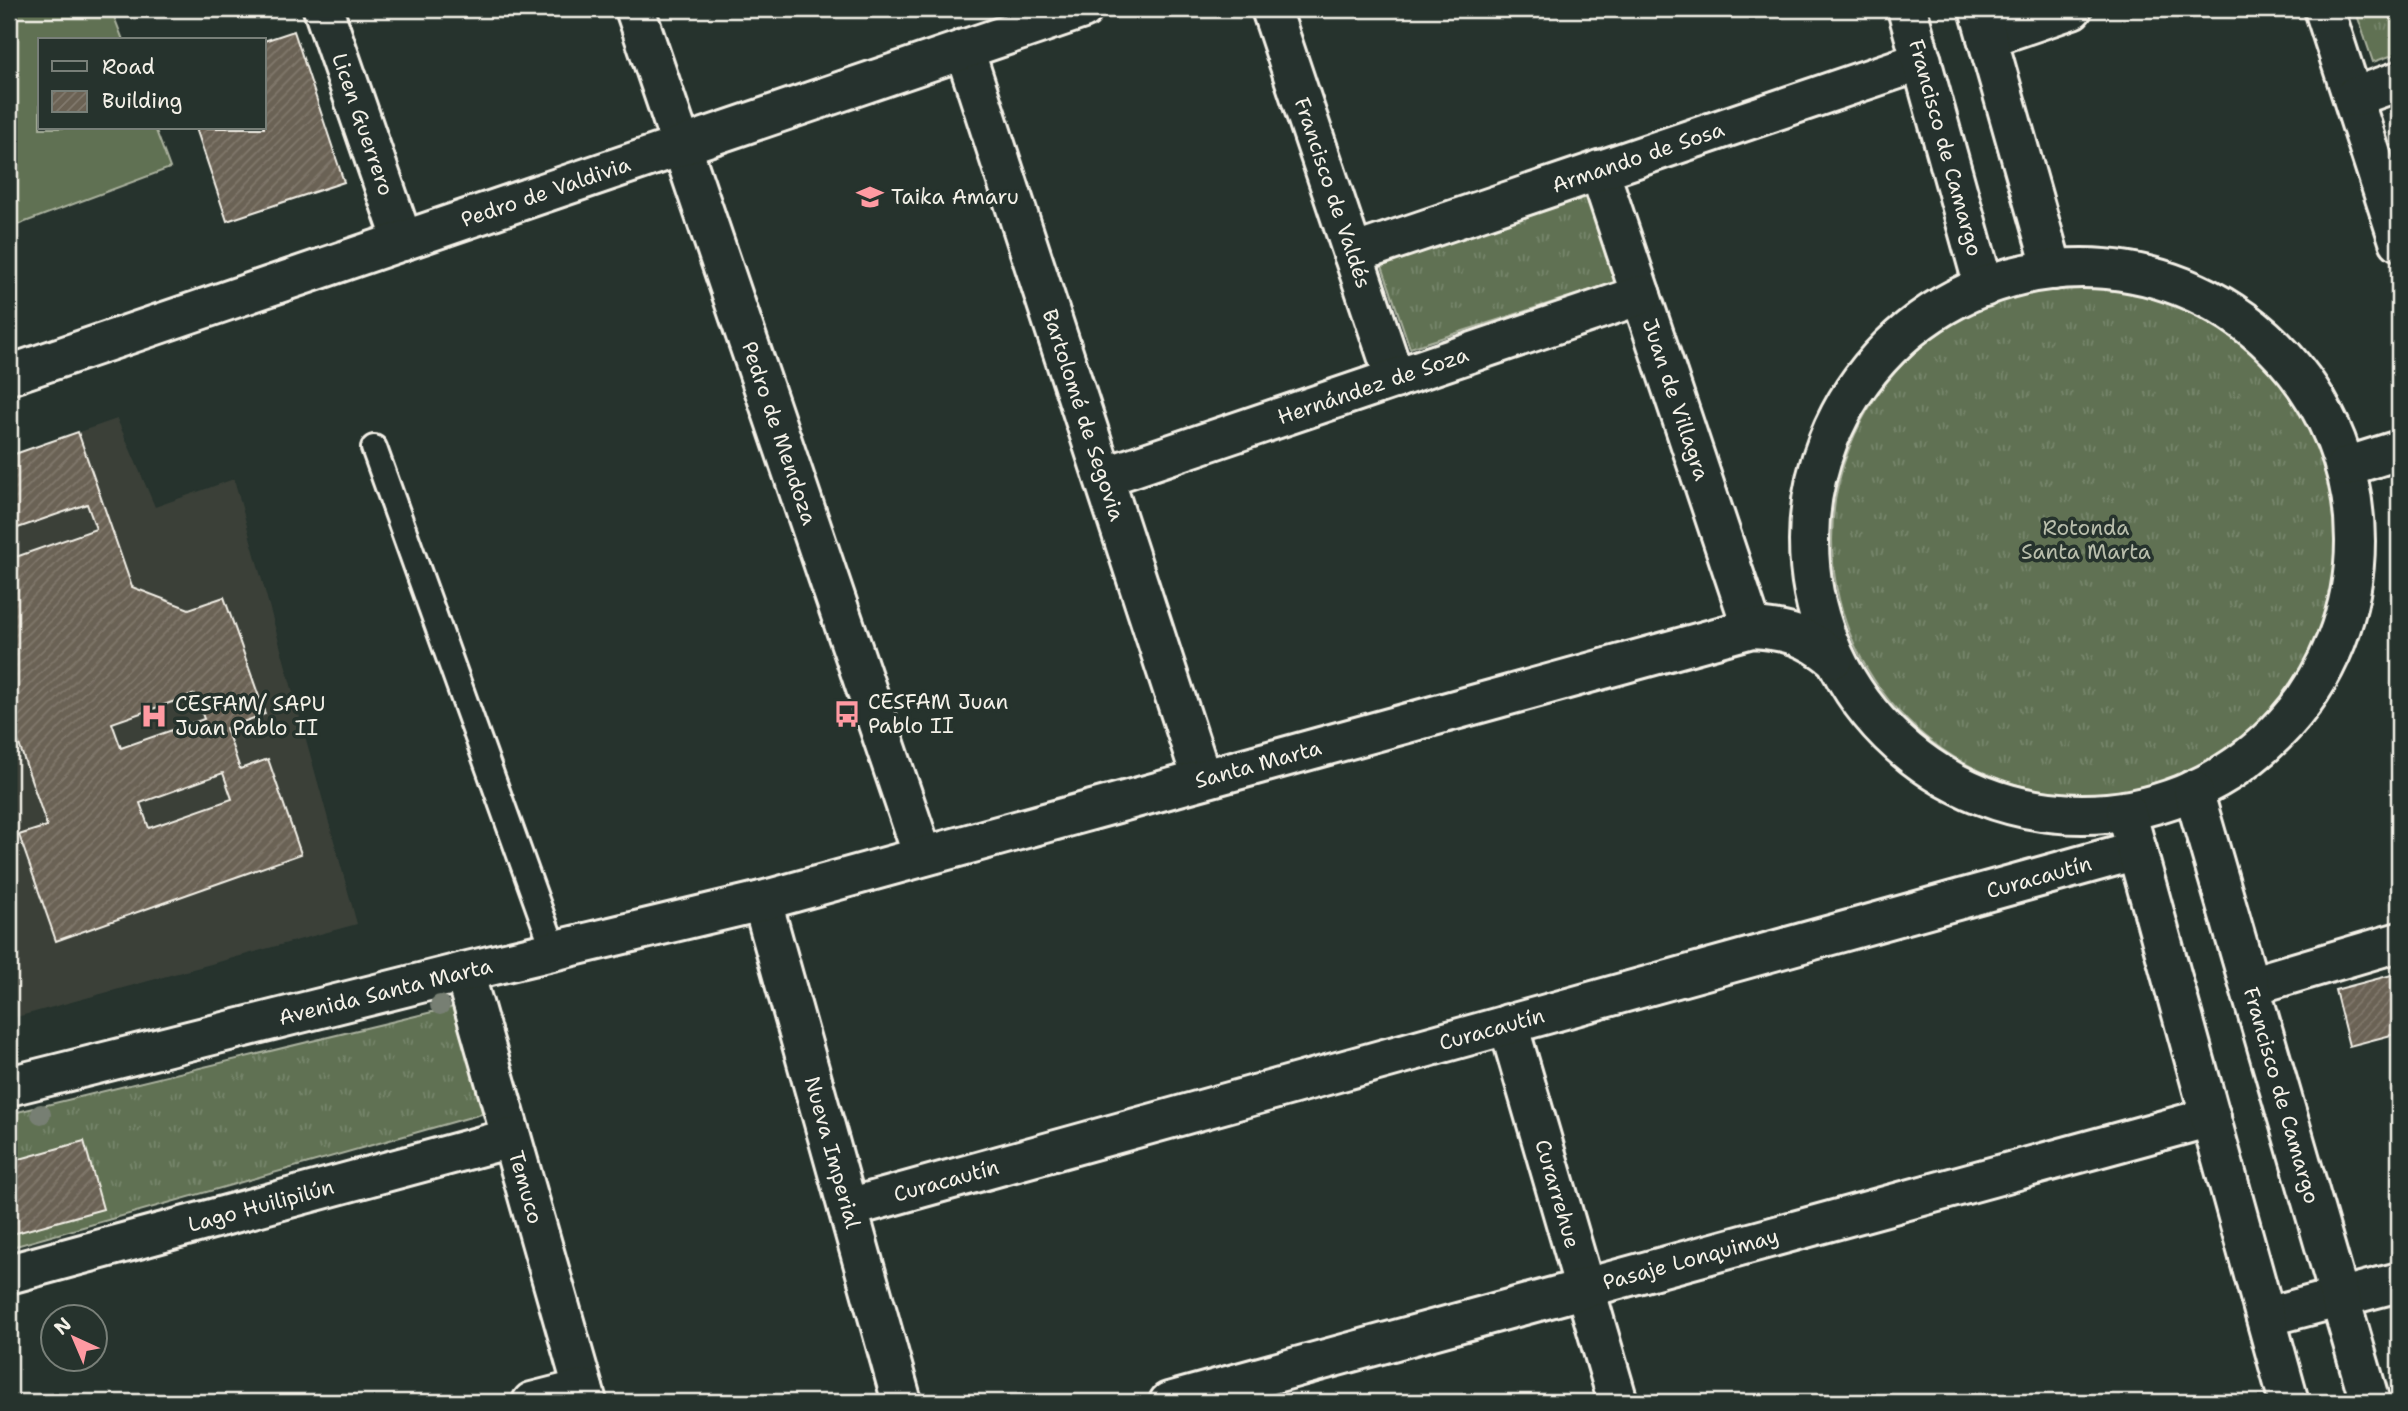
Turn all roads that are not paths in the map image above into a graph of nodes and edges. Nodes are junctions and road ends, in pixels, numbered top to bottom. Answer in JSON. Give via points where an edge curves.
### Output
{"nodes":[{"id":1,"x":323,"y":9,"type":"edge"},
{"id":2,"x":635,"y":9,"type":"edge"},
{"id":3,"x":1083,"y":9,"type":"edge"},
{"id":4,"x":1271,"y":9,"type":"edge"},
{"id":5,"x":1908,"y":9,"type":"edge"},
{"id":6,"x":2072,"y":9,"type":"edge"},
{"id":7,"x":2324,"y":9,"type":"edge"},
{"id":8,"x":1983,"y":24,"type":"edge"},
{"id":9,"x":964,"y":49,"type":"junction"},
{"id":10,"x":1922,"y":61,"type":"junction"},
{"id":11,"x":2399,"y":81,"type":"edge"},
{"id":12,"x":2354,"y":97,"type":"junction"},
{"id":13,"x":681,"y":145,"type":"junction"},
{"id":14,"x":1599,"y":170,"type":"junction"},
{"id":15,"x":403,"y":240,"type":"junction"},
{"id":16,"x":2399,"y":241,"type":"edge"},
{"id":17,"x":1353,"y":254,"type":"junction"},
{"id":18,"x":2053,"y":270,"type":"junction"},
{"id":19,"x":1984,"y":286,"type":"junction"},
{"id":20,"x":1641,"y":295,"type":"junction"},
{"id":21,"x":9,"y":375,"type":"edge"},
{"id":22,"x":1395,"y":379,"type":"junction"},
{"id":23,"x":374,"y":448,"type":"dead end"},
{"id":24,"x":2399,"y":450,"type":"edge"},
{"id":25,"x":2345,"y":467,"type":"junction"},
{"id":26,"x":1104,"y":477,"type":"junction"},
{"id":27,"x":1811,"y":571,"type":"junction"},
{"id":28,"x":1752,"y":628,"type":"junction"},
{"id":29,"x":1834,"y":657,"type":"junction"},
{"id":30,"x":1202,"y":779,"type":"junction"},
{"id":31,"x":2193,"y":790,"type":"junction"},
{"id":32,"x":2126,"y":811,"type":"junction"},
{"id":33,"x":2137,"y":849,"type":"junction"},
{"id":34,"x":923,"y":856,"type":"junction"},
{"id":35,"x":762,"y":901,"type":"junction"},
{"id":36,"x":2399,"y":942,"type":"edge"},
{"id":37,"x":554,"y":950,"type":"junction"},
{"id":38,"x":464,"y":972,"type":"junction"},
{"id":39,"x":2250,"y":986,"type":"junction"},
{"id":40,"x":1508,"y":1024,"type":"junction"},
{"id":41,"x":9,"y":1086,"type":"edge"},
{"id":42,"x":2211,"y":1117,"type":"junction"},
{"id":43,"x":511,"y":1138,"type":"junction"},
{"id":44,"x":848,"y":1208,"type":"junction"},
{"id":45,"x":9,"y":1274,"type":"edge"},
{"id":46,"x":2399,"y":1282,"type":"edge"},
{"id":47,"x":1585,"y":1288,"type":"junction"},
{"id":48,"x":2341,"y":1299,"type":"junction"},
{"id":49,"x":2266,"y":1317,"type":"junction"},
{"id":50,"x":585,"y":1396,"type":"edge"},
{"id":51,"x":532,"y":1402,"type":"edge"},
{"id":52,"x":902,"y":1402,"type":"edge"},
{"id":53,"x":1169,"y":1402,"type":"edge"},
{"id":54,"x":1618,"y":1402,"type":"edge"},
{"id":55,"x":2289,"y":1402,"type":"edge"},
{"id":56,"x":2370,"y":1402,"type":"edge"}],
"edges":[{"from":1,"to":15,"type":"street","name":"Licen Guerrero"},
{"from":2,"to":13,"type":"street","name":"Pedro de Mendoza"},
{"from":3,"to":9,"type":"street","name":"Pedro de Valdivia"},
{"from":4,"to":17,"type":"street","name":"Francisco de Valdés"},
{"from":5,"to":10,"type":"street","name":"Francisco de Camargo"},
{"from":6,"to":8,"type":"street"},
{"from":7,"to":12,"type":"street"},
{"from":8,"to":18,"type":"street"},
{"from":9,"to":13,"type":"street","name":"Pedro de Valdivia"},
{"from":9,"to":26,"type":"street","name":"Bartolomé de Segovia"},
{"from":10,"to":14,"type":"street","name":"Armando de Sosa"},
{"from":10,"to":19,"type":"street","name":"Francisco de Camargo"},
{"from":11,"to":12,"type":"street"},
{"from":12,"to":16,"type":"street"},
{"from":13,"to":15,"type":"street","name":"Pedro de Valdivia"},
{"from":13,"to":34,"type":"street","name":"Pedro de Mendoza"},
{"from":14,"to":17,"type":"street","name":"Armando de Sosa"},
{"from":14,"to":20,"type":"street","name":"Juan de Villagra"},
{"from":15,"to":21,"type":"street","name":"Pedro de Valdivia"},
{"from":17,"to":22,"type":"street","name":"Francisco de Valdés"},
{"from":18,"to":19,"type":"street","name":"Francisco de Camargo"},
{"from":18,"to":25,"type":"street","name":"Francisco de Camargo","via":[[2101,269],[2148,276],[2193,292],[2235,315],[2272,345],[2304,380],[2328,422]]},
{"from":19,"to":27,"type":"street","name":"Francisco de Camargo","via":[[1915,326],[1860,383],[1839,417],[1814,492]]},
{"from":20,"to":22,"type":"street","name":"Hernández de Soza"},
{"from":20,"to":28,"type":"street","name":"Juan de Villagra"},
{"from":22,"to":26,"type":"street","name":"Hernández de Soza"},
{"from":23,"to":37,"type":"lane"},
{"from":24,"to":25,"type":"street"},
{"from":25,"to":31,"type":"street","name":"Francisco de Camargo","via":[[2355,552],[2337,637],[2319,676],[2295,712],[2264,743],[2231,770]]},
{"from":26,"to":30,"type":"street","name":"Bartolomé de Segovia"},
{"from":27,"to":28,"type":"street","name":"Santa Marta","via":[[1788,600]]},
{"from":27,"to":29,"type":"street","name":"Francisco de Camargo","via":[[1817,610]]},
{"from":28,"to":29,"type":"street","name":"Santa Marta","via":[[1793,633]]},
{"from":28,"to":30,"type":"street","name":"Santa Marta"},
{"from":29,"to":32,"type":"street","name":"Francisco de Camargo","via":[[1860,702],[1892,739],[1933,771],[1977,794],[2026,809],[2076,815]]},
{"from":30,"to":34,"type":"street","name":"Santa Marta"},
{"from":31,"to":32,"type":"street","name":"Francisco de Camargo"},
{"from":31,"to":39,"type":"street","name":"Francisco de Camargo"},
{"from":32,"to":33,"type":"street"},
{"from":33,"to":40,"type":"street","name":"Curacautín"},
{"from":33,"to":42,"type":"street"},
{"from":34,"to":35,"type":"street","name":"Santa Marta"},
{"from":35,"to":37,"type":"street","name":"Avenida Santa Marta"},
{"from":35,"to":44,"type":"street","name":"Nueva Imperial"},
{"from":36,"to":39,"type":"street"},
{"from":37,"to":38,"type":"street","name":"Avenida Santa Marta"},
{"from":38,"to":41,"type":"street","name":"Avenida Santa Marta"},
{"from":38,"to":43,"type":"street","name":"Temuco"},
{"from":39,"to":48,"type":"street","name":"Francisco de Camargo"},
{"from":40,"to":44,"type":"street","name":"Curacautín"},
{"from":40,"to":47,"type":"street","name":"Curarrehue"},
{"from":42,"to":47,"type":"street","name":"Pasaje Lonquimay"},
{"from":42,"to":49,"type":"street"},
{"from":43,"to":45,"type":"street","name":"Lago Huilipilún"},
{"from":43,"to":50,"type":"street","name":"Temuco"},
{"from":44,"to":52,"type":"street","name":"Nueva Imperial"},
{"from":46,"to":48,"type":"street"},
{"from":47,"to":53,"type":"street","name":"Pasaje Lonquimay"},
{"from":47,"to":54,"type":"street","name":"Curarrehue"},
{"from":48,"to":49,"type":"street"},
{"from":48,"to":56,"type":"street","name":"Francisco de Camargo"},
{"from":49,"to":55,"type":"street"},
{"from":50,"to":51,"type":"street"}]}
